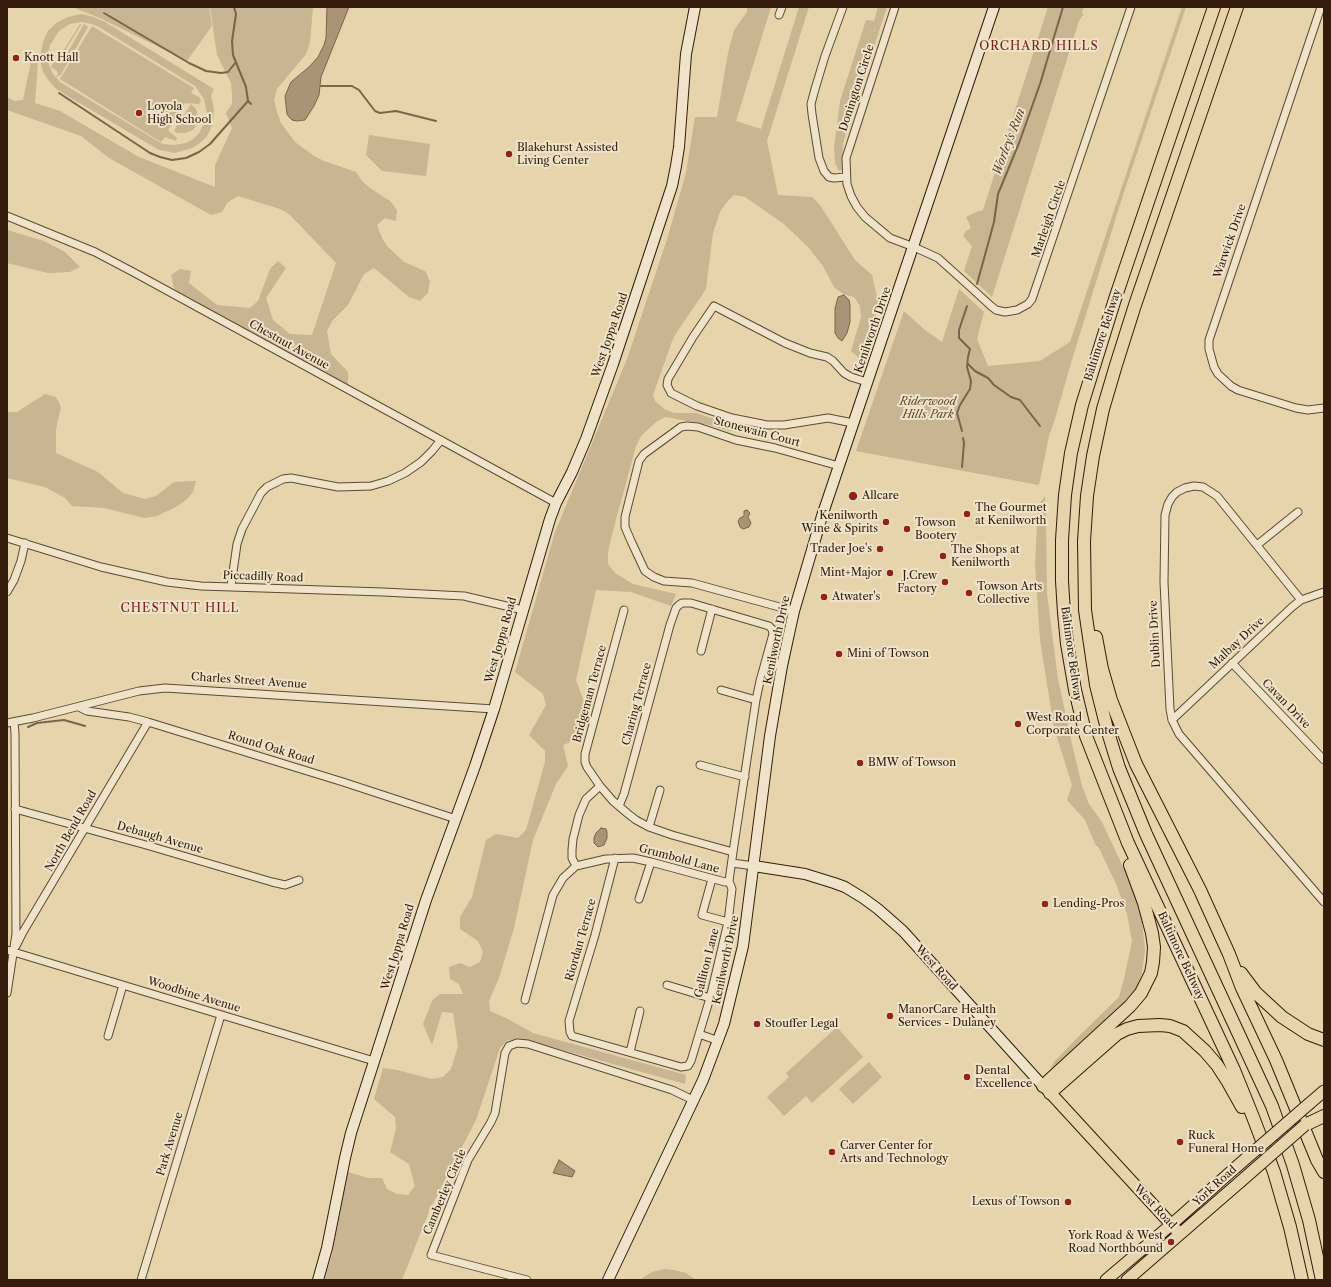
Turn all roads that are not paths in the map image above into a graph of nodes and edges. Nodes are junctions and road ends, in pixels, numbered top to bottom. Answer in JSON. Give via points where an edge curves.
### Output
{"nodes":[{"id":1,"x":695,"y":7,"type":"edge"},
{"id":2,"x":782,"y":7,"type":"edge"},
{"id":3,"x":843,"y":7,"type":"edge"},
{"id":4,"x":895,"y":7,"type":"edge"},
{"id":5,"x":994,"y":7,"type":"edge"},
{"id":6,"x":1131,"y":7,"type":"edge"},
{"id":7,"x":1206,"y":7,"type":"edge"},
{"id":8,"x":1214,"y":7,"type":"edge"},
{"id":9,"x":1237,"y":7,"type":"edge"},
{"id":10,"x":1321,"y":7,"type":"edge"},
{"id":11,"x":780,"y":15,"type":"dead end"},
{"id":12,"x":1177,"y":116,"type":"junction"},
{"id":13,"x":846,"y":177,"type":"junction"},
{"id":14,"x":7,"y":216,"type":"edge"},
{"id":15,"x":914,"y":247,"type":"junction"},
{"id":16,"x":867,"y":382,"type":"junction"},
{"id":17,"x":1324,"y":408,"type":"edge"},
{"id":18,"x":853,"y":423,"type":"junction"},
{"id":19,"x":440,"y":440,"type":"junction"},
{"id":20,"x":839,"y":466,"type":"junction"},
{"id":21,"x":556,"y":503,"type":"junction"},
{"id":22,"x":1298,"y":512,"type":"dead end"},
{"id":23,"x":7,"y":538,"type":"edge"},
{"id":24,"x":1084,"y":540,"type":"junction"},
{"id":25,"x":25,"y":543,"type":"junction"},
{"id":26,"x":1257,"y":546,"type":"junction"},
{"id":27,"x":230,"y":586,"type":"junction"},
{"id":28,"x":7,"y":592,"type":"edge"},
{"id":29,"x":1324,"y":592,"type":"edge"},
{"id":30,"x":1301,"y":600,"type":"junction"},
{"id":31,"x":712,"y":609,"type":"junction"},
{"id":32,"x":523,"y":610,"type":"junction"},
{"id":33,"x":624,"y":610,"type":"dead end"},
{"id":34,"x":794,"y":611,"type":"junction"},
{"id":35,"x":701,"y":650,"type":"dead end"},
{"id":36,"x":765,"y":662,"type":"junction"},
{"id":37,"x":1232,"y":663,"type":"junction"},
{"id":38,"x":782,"y":666,"type":"junction"},
{"id":39,"x":721,"y":690,"type":"dead end"},
{"id":40,"x":756,"y":700,"type":"junction"},
{"id":41,"x":79,"y":707,"type":"junction"},
{"id":42,"x":494,"y":709,"type":"junction"},
{"id":43,"x":1172,"y":720,"type":"junction"},
{"id":44,"x":10,"y":722,"type":"edge"},
{"id":45,"x":148,"y":722,"type":"junction"},
{"id":46,"x":1086,"y":736,"type":"junction"},
{"id":47,"x":1324,"y":760,"type":"edge"},
{"id":48,"x":700,"y":765,"type":"dead end"},
{"id":49,"x":745,"y":777,"type":"junction"},
{"id":50,"x":600,"y":786,"type":"junction"},
{"id":51,"x":660,"y":790,"type":"dead end"},
{"id":52,"x":619,"y":806,"type":"junction"},
{"id":53,"x":15,"y":809,"type":"junction"},
{"id":54,"x":456,"y":819,"type":"junction"},
{"id":55,"x":649,"y":827,"type":"junction"},
{"id":56,"x":85,"y":828,"type":"junction"},
{"id":57,"x":7,"y":844,"type":"edge"},
{"id":58,"x":15,"y":845,"type":"junction"},
{"id":59,"x":733,"y":852,"type":"junction"},
{"id":60,"x":615,"y":858,"type":"junction"},
{"id":61,"x":651,"y":862,"type":"junction"},
{"id":62,"x":732,"y":863,"type":"junction"},
{"id":63,"x":576,"y":866,"type":"junction"},
{"id":64,"x":754,"y":866,"type":"junction"},
{"id":65,"x":712,"y":879,"type":"junction"},
{"id":66,"x":299,"y":880,"type":"dead end"},
{"id":67,"x":729,"y":881,"type":"junction"},
{"id":68,"x":640,"y":899,"type":"dead end"},
{"id":69,"x":1324,"y":902,"type":"edge"},
{"id":70,"x":728,"y":922,"type":"junction"},
{"id":71,"x":10,"y":951,"type":"edge"},
{"id":72,"x":1229,"y":954,"type":"junction"},
{"id":73,"x":123,"y":985,"type":"junction"},
{"id":74,"x":667,"y":985,"type":"dead end"},
{"id":75,"x":7,"y":993,"type":"edge"},
{"id":76,"x":710,"y":998,"type":"junction"},
{"id":77,"x":525,"y":1000,"type":"dead end"},
{"id":78,"x":640,"y":1011,"type":"dead end"},
{"id":79,"x":221,"y":1015,"type":"junction"},
{"id":80,"x":699,"y":1034,"type":"junction"},
{"id":81,"x":108,"y":1036,"type":"dead end"},
{"id":82,"x":1324,"y":1040,"type":"edge"},
{"id":83,"x":719,"y":1041,"type":"junction"},
{"id":84,"x":630,"y":1052,"type":"junction"},
{"id":85,"x":374,"y":1061,"type":"junction"},
{"id":86,"x":1047,"y":1089,"type":"junction"},
{"id":87,"x":1324,"y":1091,"type":"edge"},
{"id":88,"x":693,"y":1100,"type":"junction"},
{"id":89,"x":1324,"y":1108,"type":"edge"},
{"id":90,"x":1315,"y":1120,"type":"edge"},
{"id":91,"x":1274,"y":1172,"type":"junction"},
{"id":92,"x":1324,"y":1172,"type":"edge"},
{"id":93,"x":1172,"y":1224,"type":"junction"},
{"id":94,"x":1290,"y":1227,"type":"junction"},
{"id":95,"x":1180,"y":1234,"type":"junction"},
{"id":96,"x":141,"y":1280,"type":"edge"},
{"id":97,"x":318,"y":1280,"type":"edge"},
{"id":98,"x":527,"y":1280,"type":"edge"},
{"id":99,"x":608,"y":1280,"type":"edge"},
{"id":100,"x":1106,"y":1280,"type":"edge"},
{"id":101,"x":1127,"y":1280,"type":"edge"},
{"id":102,"x":1298,"y":1280,"type":"edge"},
{"id":103,"x":1302,"y":1280,"type":"edge"},
{"id":104,"x":1322,"y":1280,"type":"edge"}],
"edges":[{"from":1,"to":21,"type":"street","name":"West Joppa Road","via":[[686,54],[679,147],[672,186],[616,357],[586,439]]},
{"from":2,"to":11,"type":"street"},
{"from":3,"to":13,"type":"street","via":[[815,89],[812,114],[824,171],[829,177]]},
{"from":4,"to":13,"type":"street","name":"Donington Circle","via":[[846,158]]},
{"from":5,"to":15,"type":"street","name":"Kenilworth Drive"},
{"from":6,"to":15,"type":"street","name":"Marleigh Circle","via":[[1042,272],[1028,304],[1010,312],[996,310],[938,258]]},
{"from":7,"to":12,"type":"highway","via":[[1178,97]]},
{"from":8,"to":12,"type":"highway","name":"Baltimore Beltway"},
{"from":9,"to":24,"type":"highway","name":"Baltimore Beltway","via":[[1113,372],[1093,456]]},
{"from":10,"to":17,"type":"street","name":"Warwick Drive","via":[[1209,344],[1211,358],[1218,374],[1238,390],[1296,408]]},
{"from":12,"to":46,"type":"highway","name":"Baltimore Beltway","via":[[1096,356],[1071,453],[1064,518],[1062,581],[1067,644]]},
{"from":13,"to":15,"type":"street","name":"Donington Circle","via":[[851,196],[865,217],[890,238]]},
{"from":14,"to":19,"type":"street","name":"Chestnut Avenue","via":[[95,252]]},
{"from":15,"to":16,"type":"street","name":"Kenilworth Drive"},
{"from":16,"to":18,"type":"street","name":"Kenilworth Drive"},
{"from":16,"to":18,"type":"street","via":[[844,373],[827,357],[785,343],[714,306],[668,379],[667,385],[671,393],[697,406],[732,418],[784,426],[828,418]]},
{"from":18,"to":20,"type":"street","name":"Kenilworth Drive"},
{"from":19,"to":21,"type":"street","name":"Chestnut Avenue"},
{"from":19,"to":27,"type":"street","via":[[421,462],[405,473],[370,486],[338,487],[291,478],[267,487],[242,529]]},
{"from":20,"to":34,"type":"street","name":"Kenilworth Drive"},
{"from":20,"to":34,"type":"street","name":"Stonewain Court","via":[[776,448],[736,440],[698,427],[681,427],[644,454],[639,461],[625,526],[645,571],[664,581],[692,583]]},
{"from":21,"to":32,"type":"street","name":"West Joppa Road"},
{"from":22,"to":26,"type":"street"},
{"from":23,"to":25,"type":"street","name":"Piccadilly Road"},
{"from":24,"to":72,"type":"highway","via":[[1091,610],[1102,669],[1111,700],[1136,764],[1200,890]]},
{"from":24,"to":104,"type":"highway","name":"Baltimore Beltway","via":[[1085,610],[1089,641],[1096,685],[1119,768],[1146,834],[1272,1106],[1293,1165]]},
{"from":25,"to":27,"type":"street","name":"Piccadilly Road","via":[[139,576],[201,586]]},
{"from":25,"to":28,"type":"street","via":[[21,561]]},
{"from":26,"to":30,"type":"street","name":"Dublin Drive"},
{"from":26,"to":43,"type":"street","name":"Dublin Drive","via":[[1217,496],[1203,487],[1185,488],[1177,492],[1168,504],[1165,522],[1164,582]]},
{"from":27,"to":32,"type":"street","name":"Piccadilly Road","via":[[464,596]]},
{"from":29,"to":30,"type":"street","name":"Malbay Drive"},
{"from":30,"to":37,"type":"street","name":"Malbay Drive"},
{"from":31,"to":35,"type":"street"},
{"from":31,"to":36,"type":"street","name":"Galliton Lane","via":[[769,626],[773,634]]},
{"from":31,"to":52,"type":"street","name":"Charing Terrace","via":[[687,602],[676,608]]},
{"from":32,"to":42,"type":"street","name":"West Joppa Road"},
{"from":33,"to":50,"type":"street","name":"Bridgeman Terrace","via":[[585,754],[587,767]]},
{"from":34,"to":38,"type":"street","name":"Kenilworth Drive"},
{"from":36,"to":38,"type":"street"},
{"from":36,"to":40,"type":"street","name":"Galliton Lane"},
{"from":37,"to":43,"type":"street","name":"Malbay Drive"},
{"from":37,"to":47,"type":"street","name":"Cavan Drive"},
{"from":38,"to":64,"type":"street","name":"Kenilworth Drive","via":[[770,736]]},
{"from":39,"to":40,"type":"street"},
{"from":40,"to":49,"type":"street","name":"Galliton Lane"},
{"from":41,"to":42,"type":"street","name":"Charles Street Avenue","via":[[139,691],[175,688]]},
{"from":41,"to":44,"type":"street","name":"Charles Street Avenue"},
{"from":41,"to":45,"type":"street","name":"Round Oak Road","via":[[87,711],[105,712]]},
{"from":42,"to":54,"type":"street","name":"West Joppa Road"},
{"from":43,"to":69,"type":"street","name":"Dublin Drive","via":[[1179,734]]},
{"from":44,"to":53,"type":"street","via":[[16,733]]},
{"from":45,"to":54,"type":"street","name":"Round Oak Road"},
{"from":45,"to":56,"type":"street","name":"North Bend Road"},
{"from":46,"to":86,"type":"highway","via":[[1109,812],[1144,902],[1152,933],[1153,962],[1147,984],[1130,1006]]},
{"from":46,"to":91,"type":"highway","name":"Baltimore Beltway","via":[[1128,843],[1234,1070]]},
{"from":48,"to":49,"type":"street"},
{"from":49,"to":59,"type":"street","name":"Galliton Lane"},
{"from":50,"to":52,"type":"street","name":"Bridgeman Terrace"},
{"from":50,"to":63,"type":"street","via":[[586,799],[579,814],[572,850]]},
{"from":51,"to":55,"type":"street"},
{"from":52,"to":55,"type":"street","name":"Bridgeman Terrace"},
{"from":53,"to":56,"type":"street","name":"Debaugh Avenue"},
{"from":53,"to":58,"type":"street"},
{"from":54,"to":85,"type":"street","name":"West Joppa Road","via":[[426,900]]},
{"from":55,"to":59,"type":"street","name":"Bridgeman Terrace"},
{"from":56,"to":66,"type":"street","name":"Debaugh Avenue","via":[[272,882],[285,885]]},
{"from":56,"to":71,"type":"street","name":"North Bend Road"},
{"from":57,"to":58,"type":"street"},
{"from":58,"to":71,"type":"street","via":[[16,934]]},
{"from":59,"to":62,"type":"street","name":"Galliton Lane"},
{"from":60,"to":61,"type":"street","name":"Grumbold Lane"},
{"from":60,"to":63,"type":"street","name":"Grumbold Lane"},
{"from":60,"to":84,"type":"street","name":"Riordan Terrace","via":[[569,1027],[572,1036]]},
{"from":61,"to":65,"type":"street","name":"Grumbold Lane"},
{"from":61,"to":68,"type":"street"},
{"from":62,"to":64,"type":"street"},
{"from":62,"to":67,"type":"street","name":"Galliton Lane"},
{"from":63,"to":77,"type":"street","via":[[563,878],[553,895]]},
{"from":64,"to":83,"type":"street","name":"Kenilworth Drive","via":[[743,946]]},
{"from":64,"to":86,"type":"street","name":"West Road","via":[[834,882],[878,909],[903,931]]},
{"from":65,"to":67,"type":"street","name":"Grumbold Lane"},
{"from":65,"to":70,"type":"street","via":[[702,915]]},
{"from":67,"to":70,"type":"street","name":"Galliton Lane","via":[[732,889]]},
{"from":70,"to":76,"type":"street","name":"Galliton Lane"},
{"from":71,"to":73,"type":"street","name":"Woodbine Avenue"},
{"from":71,"to":75,"type":"street"},
{"from":72,"to":82,"type":"highway","via":[[1268,1005],[1295,1027]]},
{"from":72,"to":92,"type":"highway"},
{"from":73,"to":79,"type":"street","name":"Woodbine Avenue"},
{"from":73,"to":81,"type":"street"},
{"from":74,"to":76,"type":"street"},
{"from":76,"to":80,"type":"street","name":"Galliton Lane"},
{"from":78,"to":84,"type":"street"},
{"from":79,"to":85,"type":"street","name":"Woodbine Avenue"},
{"from":79,"to":96,"type":"street","name":"Park Avenue"},
{"from":80,"to":83,"type":"street"},
{"from":80,"to":84,"type":"street","name":"Galliton Lane","via":[[688,1066],[681,1067]]},
{"from":83,"to":88,"type":"street","name":"Kenilworth Drive"},
{"from":85,"to":97,"type":"street","name":"West Joppa Road","via":[[345,1158]]},
{"from":86,"to":91,"type":"highway","via":[[1117,1034],[1138,1026],[1170,1026],[1192,1039],[1217,1064]]},
{"from":86,"to":93,"type":"main road","name":"West Road"},
{"from":87,"to":93,"type":"main road","name":"York Road","bridge":true},
{"from":88,"to":98,"type":"street","name":"Camberley Circle","via":[[672,1090],[528,1044],[517,1043],[508,1046],[495,1113],[468,1160],[431,1255]]},
{"from":88,"to":99,"type":"street","name":"Kenilworth Drive"},
{"from":89,"to":90,"type":"main road","name":"York Road"},
{"from":90,"to":95,"type":"main road","name":"York Road","bridge":true},
{"from":91,"to":94,"type":"highway","name":"Baltimore Beltway"},
{"from":93,"to":95,"type":"main road","name":"West Road"},
{"from":93,"to":100,"type":"main road","name":"York Road"},
{"from":94,"to":102,"type":"highway"},
{"from":94,"to":103,"type":"highway","name":"Baltimore Beltway"},
{"from":95,"to":101,"type":"main road","name":"York Road"}]}
